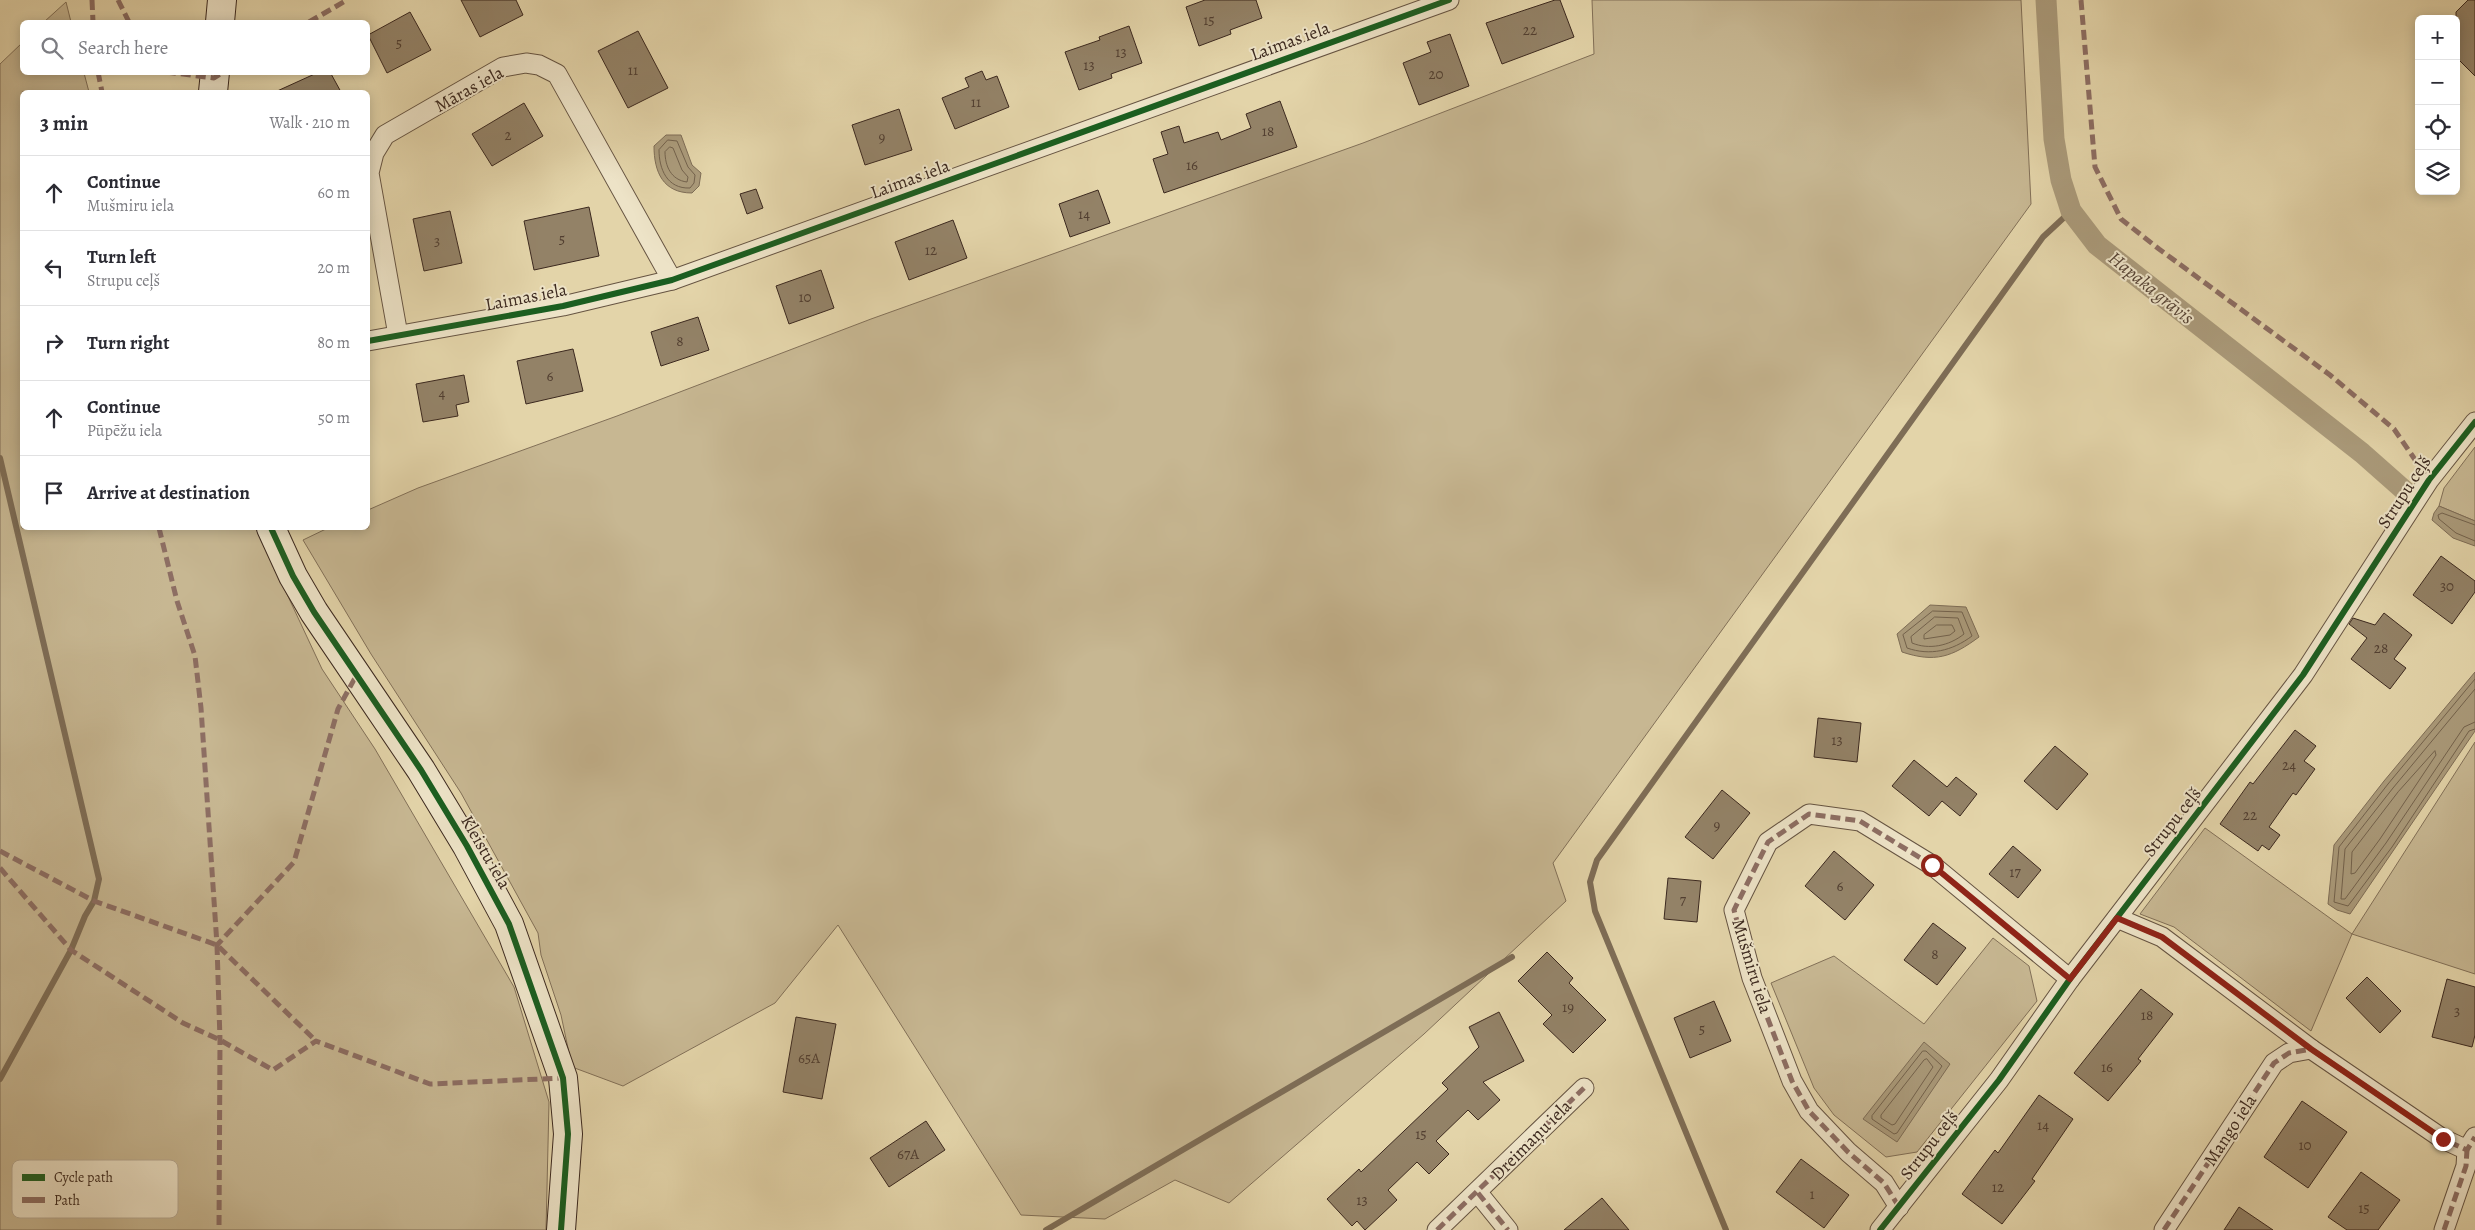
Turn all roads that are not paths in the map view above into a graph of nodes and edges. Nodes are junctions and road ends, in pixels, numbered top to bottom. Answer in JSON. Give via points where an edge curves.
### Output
{"nodes":[{"id":1,"x":222,"y":0,"type":"edge"},
{"id":2,"x":1449,"y":0,"type":"edge"},
{"id":3,"x":220,"y":20,"type":"edge"},
{"id":4,"x":215,"y":75,"type":"edge"},
{"id":5,"x":213,"y":90,"type":"edge"},
{"id":6,"x":370,"y":169,"type":"edge"},
{"id":7,"x":370,"y":179,"type":"edge"},
{"id":8,"x":672,"y":280,"type":"junction"},
{"id":9,"x":398,"y":335,"type":"junction"},
{"id":10,"x":370,"y":341,"type":"edge"},
{"id":11,"x":2475,"y":422,"type":"edge"},
{"id":12,"x":273,"y":530,"type":"edge"},
{"id":13,"x":2117,"y":918,"type":"junction"},
{"id":14,"x":2070,"y":979,"type":"junction"},
{"id":15,"x":2311,"y":1049,"type":"junction"},
{"id":16,"x":1584,"y":1088,"type":"dead end"},
{"id":17,"x":2471,"y":1144,"type":"edge"},
{"id":18,"x":1478,"y":1193,"type":"junction"},
{"id":19,"x":1899,"y":1207,"type":"junction"},
{"id":20,"x":561,"y":1230,"type":"edge"},
{"id":21,"x":1437,"y":1230,"type":"edge"},
{"id":22,"x":1508,"y":1230,"type":"edge"},
{"id":23,"x":1880,"y":1230,"type":"edge"},
{"id":24,"x":2164,"y":1230,"type":"edge"},
{"id":25,"x":2444,"y":1230,"type":"edge"}],
"edges":[{"from":1,"to":3,"type":"street"},
{"from":2,"to":8,"type":"street","name":"Laimas iela"},
{"from":4,"to":5,"type":"street"},
{"from":6,"to":8,"type":"street","name":"Māras iela","via":[[374,153],[385,135],[503,68],[518,64],[538,65],[557,74]]},
{"from":7,"to":9,"type":"street","name":"Māras iela"},
{"from":8,"to":9,"type":"street","name":"Laimas iela","via":[[563,306]]},
{"from":9,"to":10,"type":"street","name":"Laimas iela"},
{"from":11,"to":13,"type":"street","name":"Strupu ceļš","via":[[2429,480],[2303,675]]},
{"from":12,"to":20,"type":"street","name":"Kleistu iela","via":[[293,576],[314,612],[420,770],[467,846],[509,924],[563,1078],[568,1134]]},
{"from":13,"to":14,"type":"street","name":"Strupu ceļš"},
{"from":13,"to":15,"type":"street","via":[[2162,937]]},
{"from":14,"to":19,"type":"street","name":"Strupu ceļš","via":[[1999,1080]]},
{"from":14,"to":19,"type":"street","name":"Mušmiru iela","via":[[1932,865],[1860,821],[1808,814],[1768,842],[1734,910],[1752,978],[1792,1081],[1809,1111],[1848,1152],[1884,1183]]},
{"from":15,"to":17,"type":"street","via":[[2443,1139]]},
{"from":15,"to":24,"type":"street","name":"Mango iela","via":[[2289,1053],[2274,1063]]},
{"from":16,"to":18,"type":"street","name":"Dreimaņu iela"},
{"from":17,"to":25,"type":"street"},
{"from":18,"to":21,"type":"street","name":"Dreimaņu iela"},
{"from":18,"to":22,"type":"street","name":"Dreimaņu iela"},
{"from":19,"to":23,"type":"street","name":"Strupu ceļš"}]}
